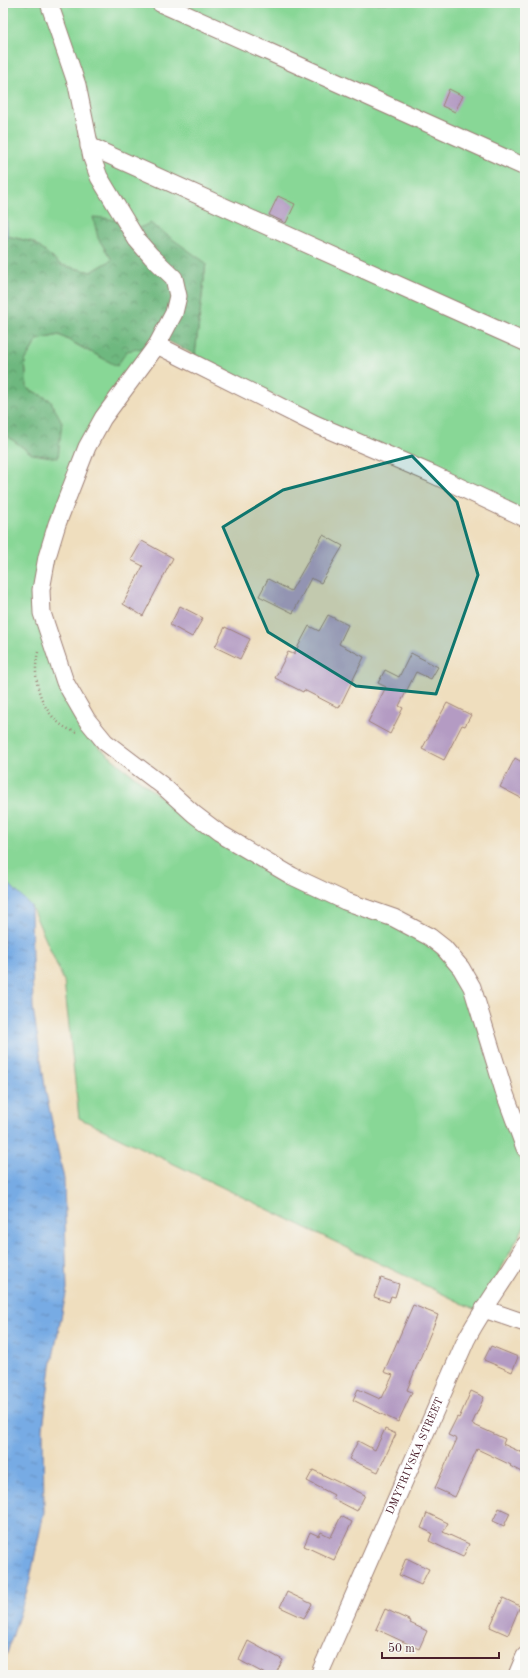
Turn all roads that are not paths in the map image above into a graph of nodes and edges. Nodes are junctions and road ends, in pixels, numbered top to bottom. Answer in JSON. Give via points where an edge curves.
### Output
{"nodes":[{"id":1,"x":49,"y":3,"type":"edge"},
{"id":2,"x":160,"y":3,"type":"edge"},
{"id":3,"x":89,"y":146,"type":"junction"},
{"id":4,"x":525,"y":167,"type":"edge"},
{"id":5,"x":525,"y":342,"type":"edge"},
{"id":6,"x":158,"y":345,"type":"junction"},
{"id":7,"x":525,"y":518,"type":"edge"},
{"id":8,"x":525,"y":1148,"type":"edge"},
{"id":9,"x":525,"y":1245,"type":"edge"},
{"id":10,"x":484,"y":1309,"type":"junction"},
{"id":11,"x":525,"y":1323,"type":"edge"},
{"id":12,"x":525,"y":1656,"type":"edge"},
{"id":13,"x":319,"y":1675,"type":"edge"},
{"id":14,"x":517,"y":1675,"type":"edge"}],
"edges":[{"from":1,"to":3,"type":"street","via":[[77,85]]},
{"from":2,"to":4,"type":"street"},
{"from":3,"to":5,"type":"street"},
{"from":3,"to":6,"type":"street","via":[[99,177],[123,219],[144,250],[170,273],[176,283],[176,308]]},
{"from":6,"to":7,"type":"street","via":[[314,424],[426,471]]},
{"from":6,"to":8,"type":"street","via":[[91,438],[81,459],[47,557],[41,590],[42,613],[70,691],[87,720],[105,742],[220,833],[292,876],[344,900],[394,918],[430,937],[444,948],[461,968],[472,987],[505,1094]]},
{"from":9,"to":10,"type":"street","name":"DMYTRIVSKA STREET"},
{"from":10,"to":11,"type":"street"},
{"from":10,"to":13,"type":"street","name":"DMYTRIVSKA STREET","via":[[453,1367]]},
{"from":12,"to":14,"type":"street"}]}
